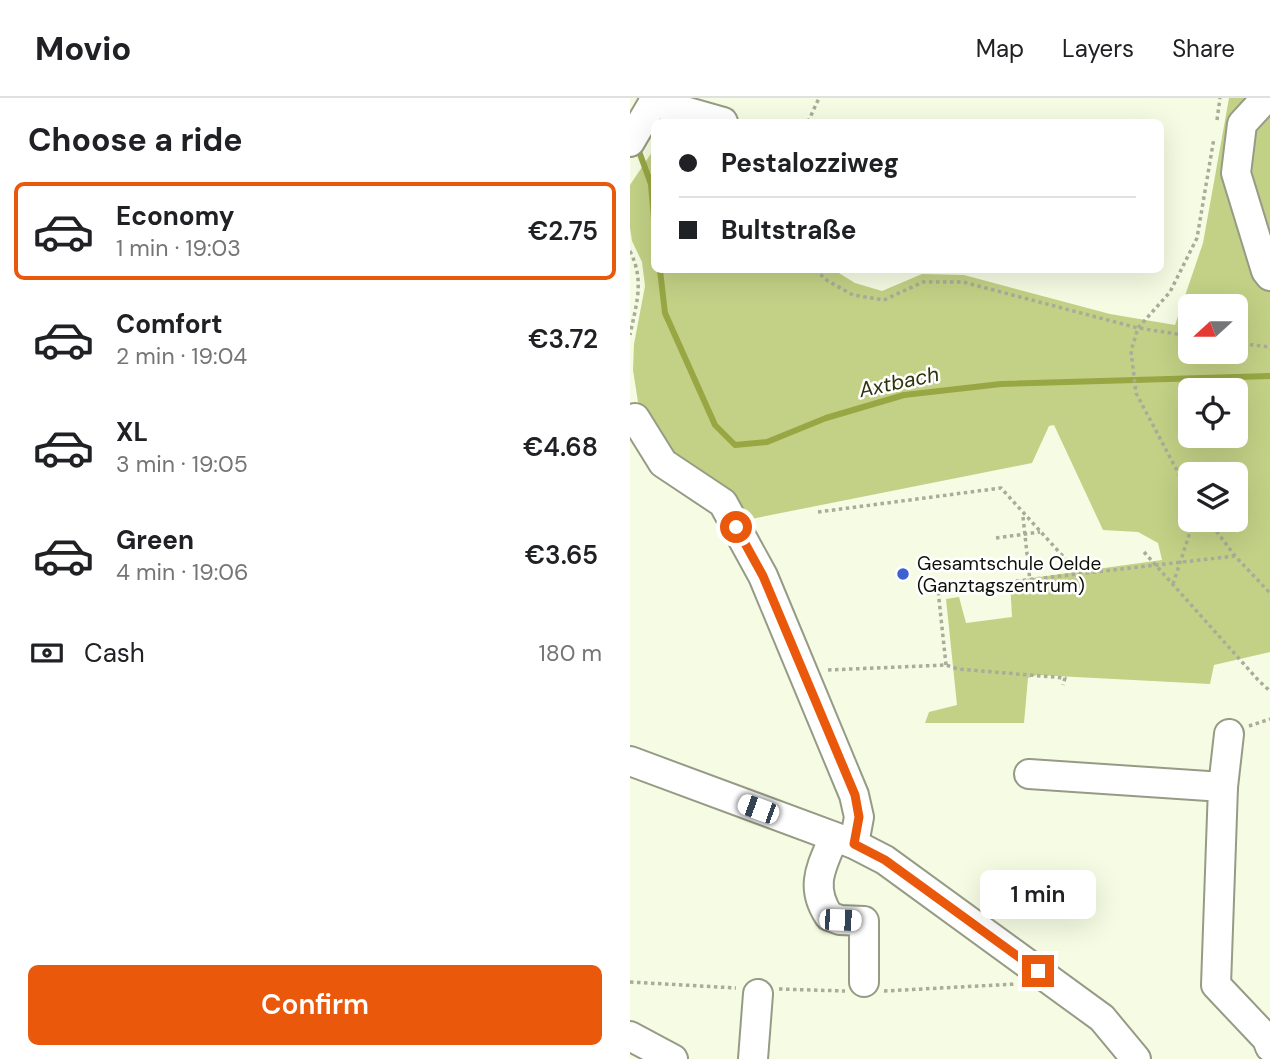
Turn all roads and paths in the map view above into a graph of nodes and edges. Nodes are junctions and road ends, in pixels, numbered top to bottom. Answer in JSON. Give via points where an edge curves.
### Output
{"nodes":[{"id":1,"x":819,"y":98,"type":"edge"},
{"id":2,"x":1220,"y":98,"type":"edge"},
{"id":3,"x":1266,"y":98,"type":"edge"},
{"id":4,"x":645,"y":117,"type":"edge"},
{"id":5,"x":678,"y":119,"type":"edge"},
{"id":6,"x":809,"y":119,"type":"edge"},
{"id":7,"x":1216,"y":124,"type":"dead end"},
{"id":8,"x":1214,"y":137,"type":"dead end"},
{"id":9,"x":630,"y":251,"type":"edge"},
{"id":10,"x":819,"y":273,"type":"edge"},
{"id":11,"x":1270,"y":276,"type":"edge"},
{"id":12,"x":1138,"y":328,"type":"junction"},
{"id":13,"x":1178,"y":334,"type":"edge"},
{"id":14,"x":630,"y":335,"type":"edge"},
{"id":15,"x":1248,"y":344,"type":"edge"},
{"id":16,"x":1270,"y":346,"type":"edge"},
{"id":17,"x":635,"y":418,"type":"dead end"},
{"id":18,"x":1178,"y":472,"type":"edge"},
{"id":19,"x":818,"y":512,"type":"dead end"},
{"id":20,"x":1023,"y":515,"type":"junction"},
{"id":21,"x":1040,"y":532,"type":"junction"},
{"id":22,"x":1190,"y":532,"type":"edge"},
{"id":23,"x":1218,"y":532,"type":"edge"},
{"id":24,"x":1024,"y":535,"type":"junction"},
{"id":25,"x":996,"y":538,"type":"dead end"},
{"id":26,"x":1144,"y":552,"type":"dead end"},
{"id":27,"x":1235,"y":556,"type":"junction"},
{"id":28,"x":1179,"y":563,"type":"junction"},
{"id":29,"x":1157,"y":566,"type":"junction"},
{"id":30,"x":1080,"y":575,"type":"junction"},
{"id":31,"x":1030,"y":581,"type":"junction"},
{"id":32,"x":1172,"y":585,"type":"junction"},
{"id":33,"x":1270,"y":593,"type":"edge"},
{"id":34,"x":946,"y":665,"type":"junction"},
{"id":35,"x":806,"y":675,"type":"junction"},
{"id":36,"x":1063,"y":685,"type":"dead end"},
{"id":37,"x":1270,"y":691,"type":"edge"},
{"id":38,"x":1229,"y":734,"type":"dead end"},
{"id":39,"x":630,"y":761,"type":"edge"},
{"id":40,"x":1029,"y":774,"type":"dead end"},
{"id":41,"x":1223,"y":787,"type":"junction"},
{"id":42,"x":844,"y":841,"type":"junction"},
{"id":43,"x":1038,"y":971,"type":"junction"},
{"id":44,"x":630,"y":982,"type":"edge"},
{"id":45,"x":864,"y":988,"type":"junction"},
{"id":46,"x":758,"y":991,"type":"junction"},
{"id":47,"x":630,"y":1036,"type":"edge"},
{"id":48,"x":1268,"y":1043,"type":"edge"},
{"id":49,"x":673,"y":1059,"type":"edge"},
{"id":50,"x":753,"y":1059,"type":"edge"},
{"id":51,"x":1136,"y":1059,"type":"edge"}],
"edges":[{"from":1,"to":6,"type":"path"},
{"from":2,"to":7,"type":"path"},
{"from":3,"to":11,"type":"street","via":[[1242,124],[1236,173]]},
{"from":4,"to":5,"type":"street"},
{"from":8,"to":12,"type":"path","via":[[1197,238],[1170,292]]},
{"from":9,"to":14,"type":"path","via":[[639,286]]},
{"from":10,"to":12,"type":"path","via":[[853,295],[884,300],[923,282],[963,282]]},
{"from":12,"to":13,"type":"path"},
{"from":12,"to":18,"type":"path","via":[[1131,351],[1136,393]]},
{"from":15,"to":16,"type":"path"},
{"from":17,"to":35,"type":"street","via":[[663,463],[723,503],[763,576]]},
{"from":19,"to":20,"type":"path","via":[[1000,488]]},
{"from":20,"to":21,"type":"path"},
{"from":20,"to":24,"type":"path"},
{"from":21,"to":24,"type":"path"},
{"from":21,"to":30,"type":"path"},
{"from":22,"to":28,"type":"path"},
{"from":23,"to":27,"type":"path"},
{"from":24,"to":25,"type":"path"},
{"from":24,"to":31,"type":"path"},
{"from":26,"to":29,"type":"path"},
{"from":27,"to":28,"type":"path"},
{"from":27,"to":33,"type":"path"},
{"from":28,"to":29,"type":"path"},
{"from":28,"to":32,"type":"path"},
{"from":29,"to":30,"type":"path"},
{"from":29,"to":32,"type":"path"},
{"from":30,"to":31,"type":"path"},
{"from":31,"to":34,"type":"path","via":[[938,590]]},
{"from":32,"to":37,"type":"path"},
{"from":34,"to":35,"type":"path","via":[[821,670]]},
{"from":34,"to":36,"type":"path","via":[[1065,678]]},
{"from":35,"to":42,"type":"street","via":[[855,795],[859,817]]},
{"from":38,"to":41,"type":"street"},
{"from":39,"to":42,"type":"street"},
{"from":40,"to":41,"type":"street"},
{"from":41,"to":48,"type":"street","via":[[1216,985]]},
{"from":42,"to":43,"type":"street","via":[[885,860]]},
{"from":42,"to":45,"type":"street","via":[[818,876],[818,892],[829,916],[864,921]]},
{"from":43,"to":45,"type":"path","via":[[1028,983]]},
{"from":43,"to":51,"type":"street","via":[[1102,1018]]},
{"from":44,"to":46,"type":"path"},
{"from":45,"to":46,"type":"path"},
{"from":46,"to":50,"type":"street"},
{"from":47,"to":49,"type":"street"}]}
